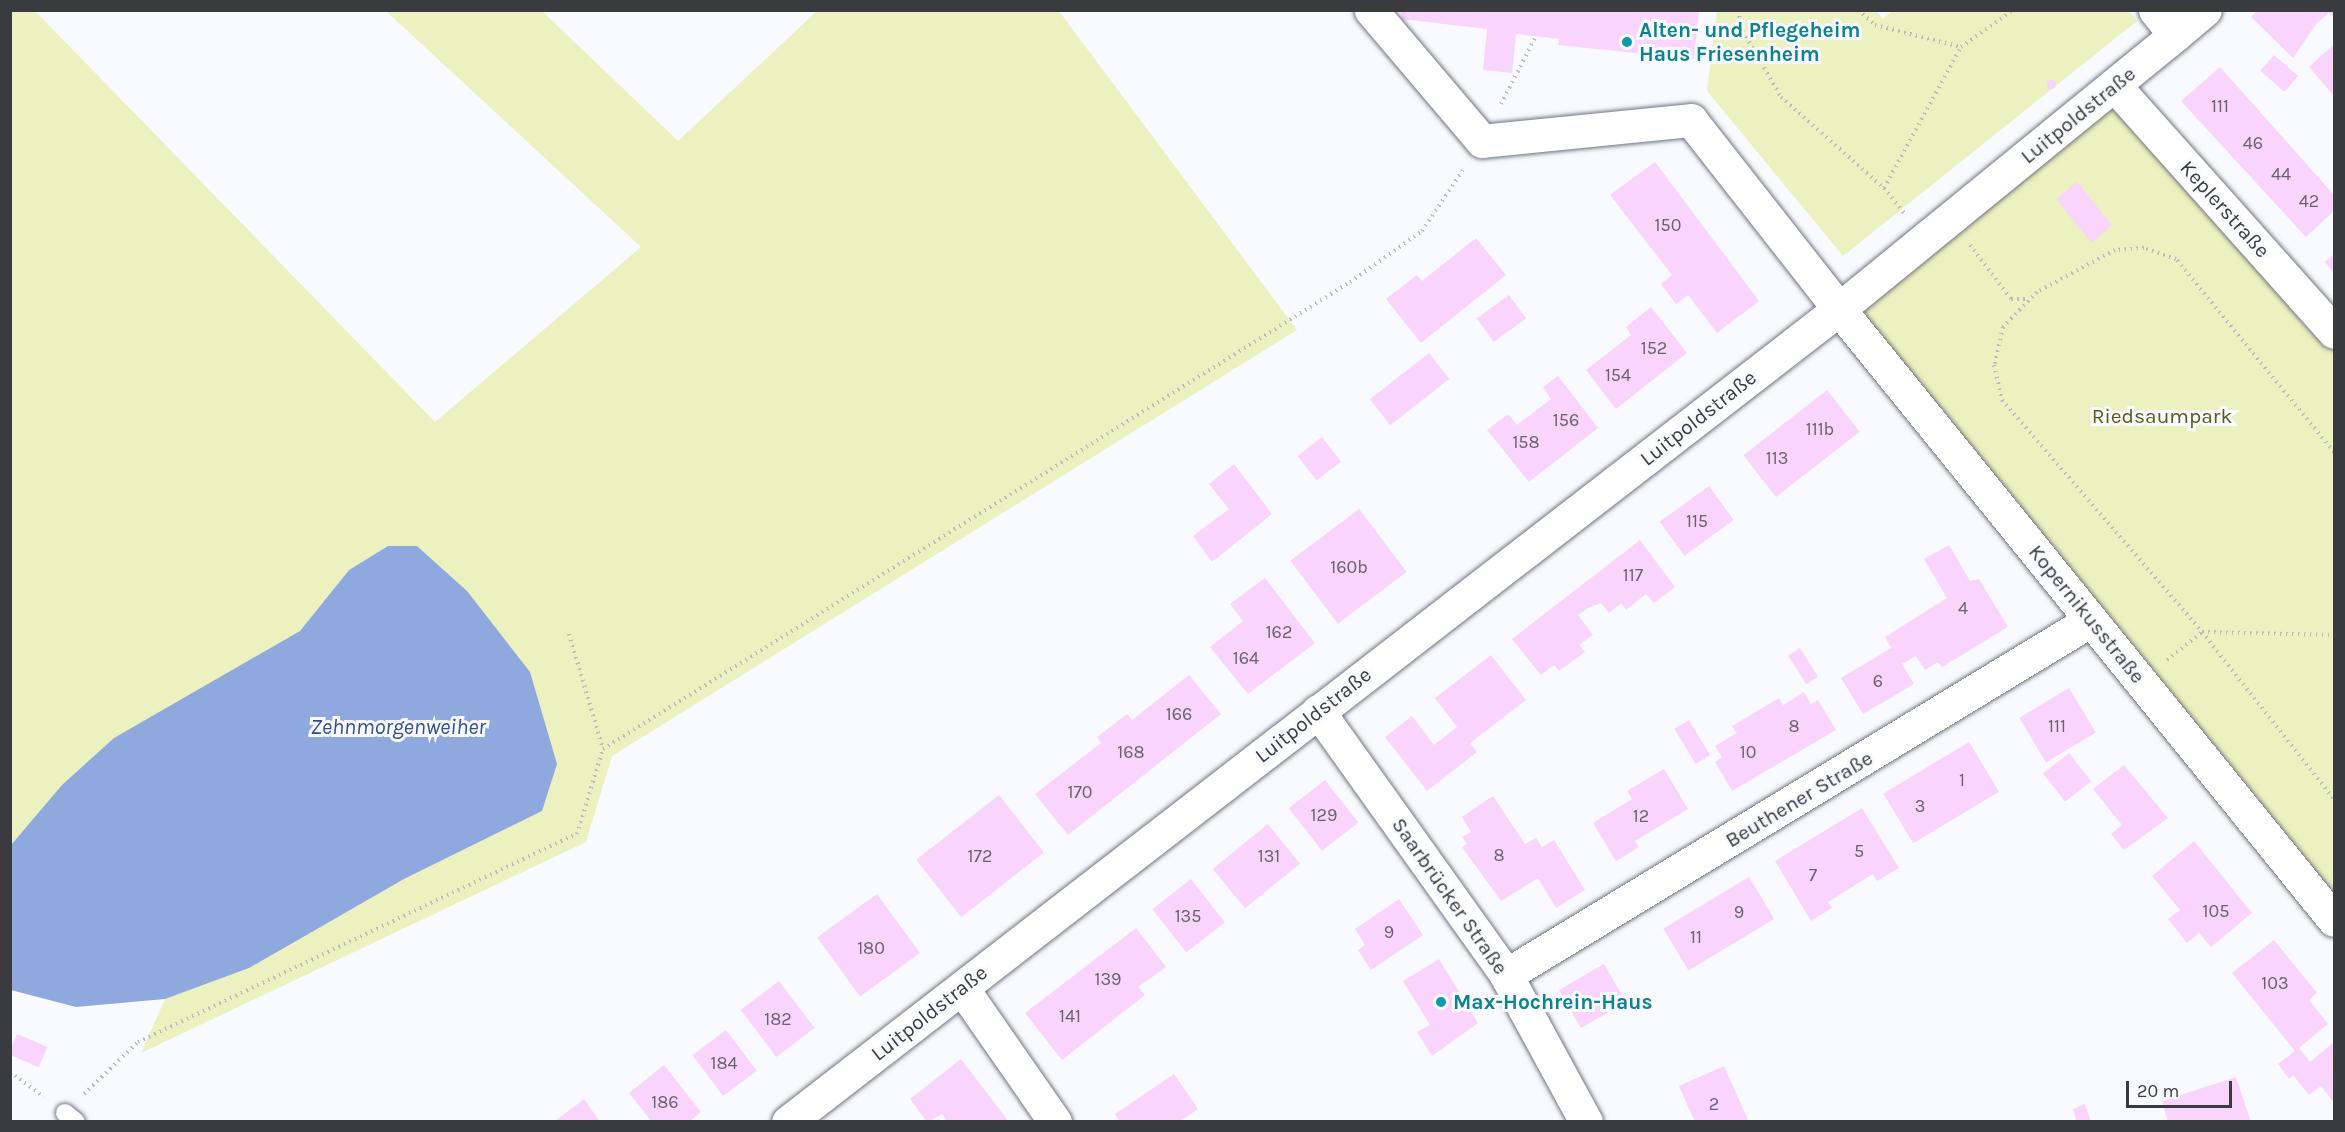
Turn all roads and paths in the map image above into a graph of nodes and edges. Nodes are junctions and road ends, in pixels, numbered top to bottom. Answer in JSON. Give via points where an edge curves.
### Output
{"nodes":[{"id":1,"x":1371,"y":10,"type":"edge"},
{"id":2,"x":1738,"y":10,"type":"edge"},
{"id":3,"x":1858,"y":10,"type":"edge"},
{"id":4,"x":2013,"y":10,"type":"edge"},
{"id":5,"x":2155,"y":10,"type":"edge"},
{"id":6,"x":2205,"y":10,"type":"edge"},
{"id":7,"x":2175,"y":35,"type":"junction"},
{"id":8,"x":1536,"y":36,"type":"dead end"},
{"id":9,"x":1961,"y":47,"type":"junction"},
{"id":10,"x":2115,"y":86,"type":"junction"},
{"id":11,"x":1482,"y":141,"type":"junction"},
{"id":12,"x":1884,"y":188,"type":"junction"},
{"id":13,"x":1925,"y":239,"type":"junction"},
{"id":14,"x":1978,"y":255,"type":"dead end"},
{"id":15,"x":2030,"y":299,"type":"junction"},
{"id":16,"x":1839,"y":309,"type":"junction"},
{"id":17,"x":2334,"y":332,"type":"edge"},
{"id":18,"x":2334,"y":452,"type":"edge"},
{"id":19,"x":2091,"y":620,"type":"junction"},
{"id":20,"x":2202,"y":632,"type":"junction"},
{"id":21,"x":569,"y":634,"type":"dead end"},
{"id":22,"x":2334,"y":635,"type":"edge"},
{"id":23,"x":2142,"y":682,"type":"junction"},
{"id":24,"x":1318,"y":711,"type":"junction"},
{"id":25,"x":603,"y":749,"type":"junction"},
{"id":26,"x":2334,"y":799,"type":"edge"},
{"id":27,"x":2334,"y":920,"type":"edge"},
{"id":28,"x":1506,"y":975,"type":"junction"},
{"id":29,"x":962,"y":988,"type":"junction"},
{"id":30,"x":10,"y":1072,"type":"edge"},
{"id":31,"x":70,"y":1117,"type":"edge"},
{"id":32,"x":788,"y":1122,"type":"edge"},
{"id":33,"x":1055,"y":1122,"type":"edge"},
{"id":34,"x":1586,"y":1122,"type":"edge"}],
"edges":[{"from":1,"to":11,"type":"street"},
{"from":2,"to":12,"type":"path","via":[[1740,26],[1781,97]]},
{"from":3,"to":9,"type":"path","via":[[1875,25]]},
{"from":4,"to":9,"type":"path"},
{"from":5,"to":7,"type":"street"},
{"from":6,"to":7,"type":"street","name":"Luitpoldstraße"},
{"from":7,"to":10,"type":"street","name":"Luitpoldstraße"},
{"from":8,"to":11,"type":"path"},
{"from":9,"to":12,"type":"path"},
{"from":10,"to":13,"type":"street","name":"Luitpoldstraße"},
{"from":10,"to":17,"type":"street","name":"Keplerstraße"},
{"from":11,"to":16,"type":"street","via":[[1691,120]]},
{"from":11,"to":25,"type":"path","via":[[1422,231],[1350,282]]},
{"from":12,"to":13,"type":"path"},
{"from":13,"to":16,"type":"street","name":"Luitpoldstraße"},
{"from":14,"to":15,"type":"path","via":[[2011,299]]},
{"from":15,"to":18,"type":"path","via":[[2086,262],[2115,250],[2144,248],[2176,259]]},
{"from":15,"to":20,"type":"path","via":[[2003,327],[1994,365],[2002,400]]},
{"from":16,"to":19,"type":"street","name":"Kopernikusstraße"},
{"from":16,"to":24,"type":"street","name":"Luitpoldstraße"},
{"from":19,"to":23,"type":"street","name":"Kopernikusstraße"},
{"from":19,"to":28,"type":"street","name":"Beuthener Straße"},
{"from":20,"to":22,"type":"path"},
{"from":20,"to":23,"type":"path"},
{"from":20,"to":26,"type":"path"},
{"from":21,"to":25,"type":"path"},
{"from":23,"to":27,"type":"street","name":"Kopernikusstraße"},
{"from":24,"to":28,"type":"street","name":"Saarbrücker Straße"},
{"from":24,"to":29,"type":"street","name":"Luitpoldstraße"},
{"from":25,"to":31,"type":"path","via":[[577,834],[138,1042]]},
{"from":28,"to":34,"type":"street","name":"Saarbrücker Straße"},
{"from":29,"to":32,"type":"street","name":"Luitpoldstraße"},
{"from":29,"to":33,"type":"street"},
{"from":30,"to":31,"type":"path"}]}
